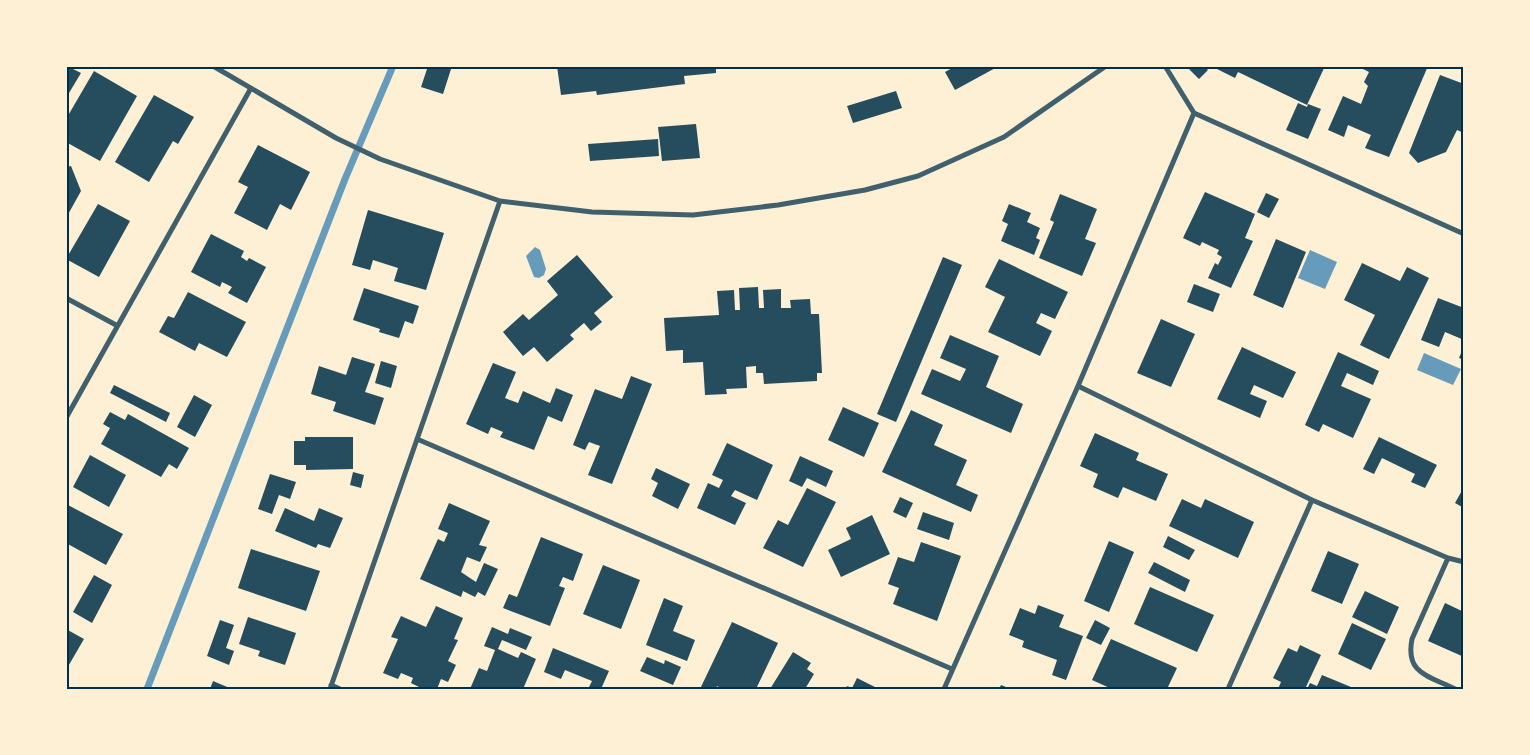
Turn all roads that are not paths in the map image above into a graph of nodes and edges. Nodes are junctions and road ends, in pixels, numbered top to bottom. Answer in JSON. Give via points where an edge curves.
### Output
{"nodes":[{"id":1,"x":213,"y":66,"type":"edge"},
{"id":2,"x":1106,"y":66,"type":"edge"},
{"id":3,"x":1165,"y":66,"type":"edge"},
{"id":4,"x":251,"y":88,"type":"junction"},
{"id":5,"x":1194,"y":112,"type":"junction"},
{"id":6,"x":500,"y":201,"type":"junction"},
{"id":7,"x":1464,"y":234,"type":"edge"},
{"id":8,"x":66,"y":298,"type":"edge"},
{"id":9,"x":116,"y":325,"type":"junction"},
{"id":10,"x":1078,"y":386,"type":"junction"},
{"id":11,"x":66,"y":418,"type":"edge"},
{"id":12,"x":417,"y":439,"type":"junction"},
{"id":13,"x":1312,"y":500,"type":"junction"},
{"id":14,"x":1448,"y":558,"type":"junction"},
{"id":15,"x":1464,"y":562,"type":"edge"},
{"id":16,"x":952,"y":669,"type":"junction"},
{"id":17,"x":330,"y":687,"type":"edge"},
{"id":18,"x":340,"y":689,"type":"edge"},
{"id":19,"x":944,"y":689,"type":"edge"},
{"id":20,"x":1228,"y":689,"type":"edge"},
{"id":21,"x":1456,"y":689,"type":"edge"}],
"edges":[{"from":1,"to":4,"type":"street"},
{"from":2,"to":6,"type":"street","via":[[1004,137],[918,176],[865,190],[693,215],[592,212]]},
{"from":3,"to":5,"type":"street"},
{"from":4,"to":6,"type":"street","via":[[336,138],[380,159]]},
{"from":4,"to":9,"type":"street"},
{"from":5,"to":7,"type":"street"},
{"from":5,"to":10,"type":"street"},
{"from":6,"to":12,"type":"street"},
{"from":8,"to":9,"type":"street"},
{"from":9,"to":11,"type":"street"},
{"from":10,"to":13,"type":"street"},
{"from":10,"to":16,"type":"street"},
{"from":12,"to":16,"type":"street"},
{"from":12,"to":17,"type":"street"},
{"from":13,"to":14,"type":"street"},
{"from":13,"to":20,"type":"street"},
{"from":14,"to":15,"type":"street"},
{"from":14,"to":21,"type":"street","via":[[1412,639],[1410,651],[1416,670]]},
{"from":16,"to":19,"type":"street"},
{"from":17,"to":18,"type":"street"}]}
